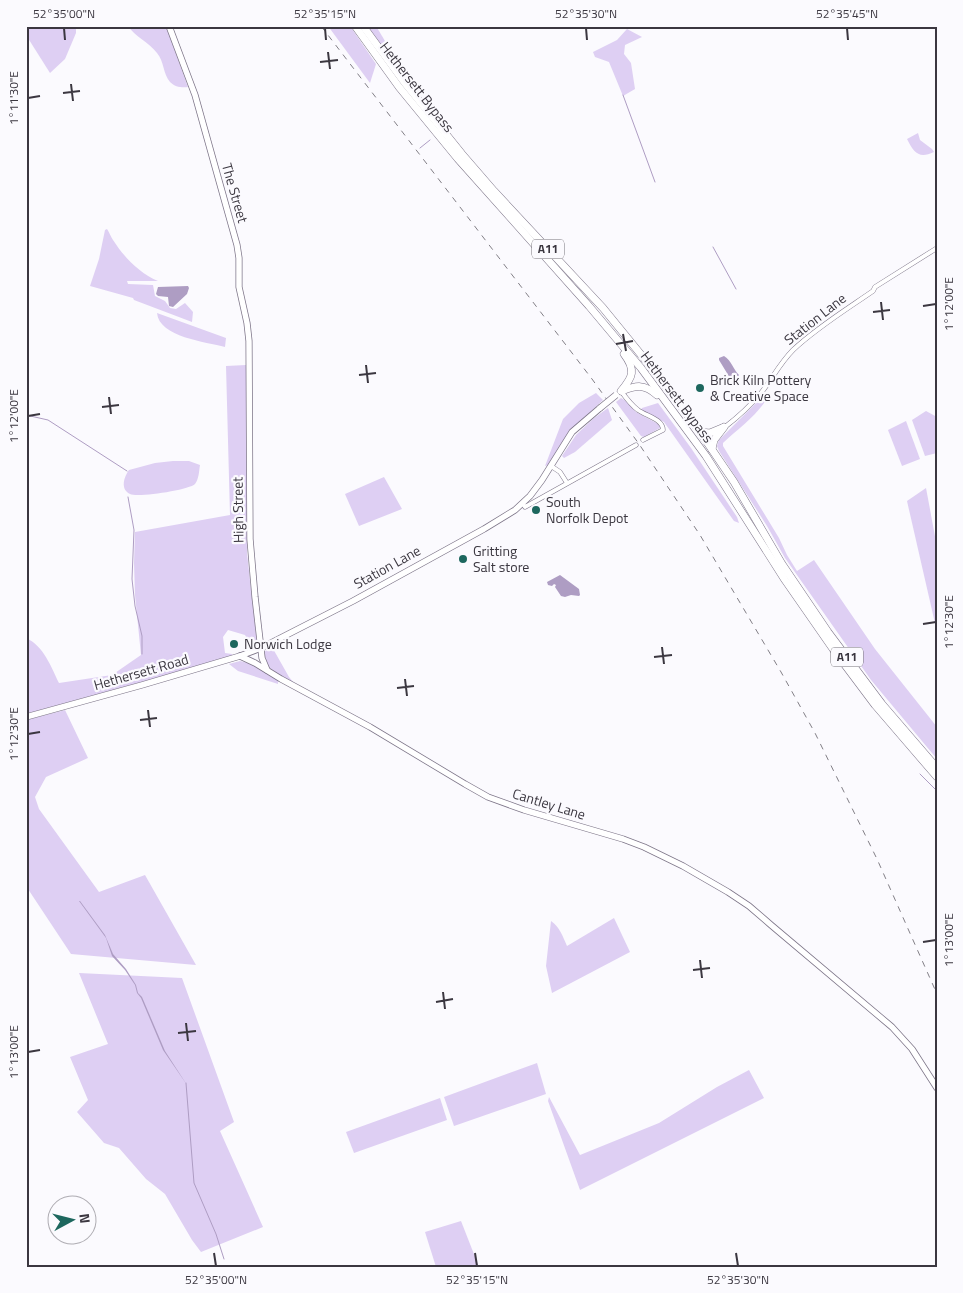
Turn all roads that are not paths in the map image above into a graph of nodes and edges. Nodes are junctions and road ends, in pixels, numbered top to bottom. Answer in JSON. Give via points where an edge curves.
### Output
{"nodes":[{"id":1,"x":169,"y":26,"type":"edge"},
{"id":2,"x":355,"y":26,"type":"edge"},
{"id":3,"x":363,"y":26,"type":"edge"},
{"id":4,"x":937,"y":248,"type":"edge"},
{"id":5,"x":608,"y":327,"type":"junction"},
{"id":6,"x":248,"y":371,"type":"joint"},
{"id":7,"x":619,"y":393,"type":"junction"},
{"id":8,"x":674,"y":412,"type":"junction"},
{"id":9,"x":724,"y":427,"type":"junction"},
{"id":10,"x":700,"y":432,"type":"junction"},
{"id":11,"x":643,"y":440,"type":"dead end"},
{"id":12,"x":636,"y":445,"type":"dead end"},
{"id":13,"x":712,"y":449,"type":"junction"},
{"id":14,"x":551,"y":466,"type":"junction"},
{"id":15,"x":567,"y":483,"type":"junction"},
{"id":16,"x":522,"y":504,"type":"junction"},
{"id":17,"x":261,"y":648,"type":"junction"},
{"id":18,"x":240,"y":656,"type":"junction"},
{"id":19,"x":267,"y":670,"type":"junction"},
{"id":20,"x":26,"y":716,"type":"edge"},
{"id":21,"x":937,"y":768,"type":"edge"},
{"id":22,"x":937,"y":777,"type":"edge"},
{"id":23,"x":937,"y":1088,"type":"edge"}],
"edges":[{"from":1,"to":6,"type":"street","name":"The Street","via":[[195,96],[237,245],[239,287],[249,341]]},
{"from":2,"to":5,"type":"highway","name":"Hethersett Bypass","number":"A11","via":[[458,159]]},
{"from":3,"to":10,"type":"highway","name":"Hethersett Bypass","number":"A11","via":[[462,154],[615,322]]},
{"from":4,"to":9,"type":"street","name":"Station Lane","via":[[875,287],[808,337],[783,362],[752,404]]},
{"from":5,"to":7,"type":"highway","number":"A11","via":[[631,365],[631,378]]},
{"from":5,"to":8,"type":"highway","name":"Hethersett Bypass","number":"A11"},
{"from":6,"to":17,"type":"street","name":"High Street","via":[[250,539]]},
{"from":7,"to":8,"type":"highway","number":"A11","via":[[636,386],[646,387]]},
{"from":7,"to":11,"type":"street","via":[[638,411],[664,426],[663,430]]},
{"from":7,"to":14,"type":"street","name":"Station Lane","bridge":true,"via":[[572,432]]},
{"from":8,"to":22,"type":"highway","name":"Hethersett Bypass","number":"A11","via":[[832,650]]},
{"from":9,"to":10,"type":"highway"},
{"from":9,"to":13,"type":"highway","via":[[714,440]]},
{"from":10,"to":13,"type":"highway","name":"Hethersett Bypass","number":"A11"},
{"from":12,"to":15,"type":"street","name":"Station Lane"},
{"from":13,"to":21,"type":"highway","name":"Hethersett Bypass","number":"A11","via":[[828,632],[882,704]]},
{"from":14,"to":15,"type":"street"},
{"from":14,"to":16,"type":"street","name":"Station Lane"},
{"from":15,"to":16,"type":"street","name":"Station Lane","via":[[528,506]]},
{"from":16,"to":17,"type":"street","name":"Station Lane","via":[[484,529]]},
{"from":17,"to":18,"type":"street","name":"Hethersett Road"},
{"from":17,"to":19,"type":"street"},
{"from":18,"to":19,"type":"street","name":"Cantley Lane"},
{"from":18,"to":20,"type":"street","name":"Hethersett Road"},
{"from":19,"to":23,"type":"street","name":"Cantley Lane","via":[[488,797],[644,847],[728,892],[883,1019],[912,1049]]}]}
